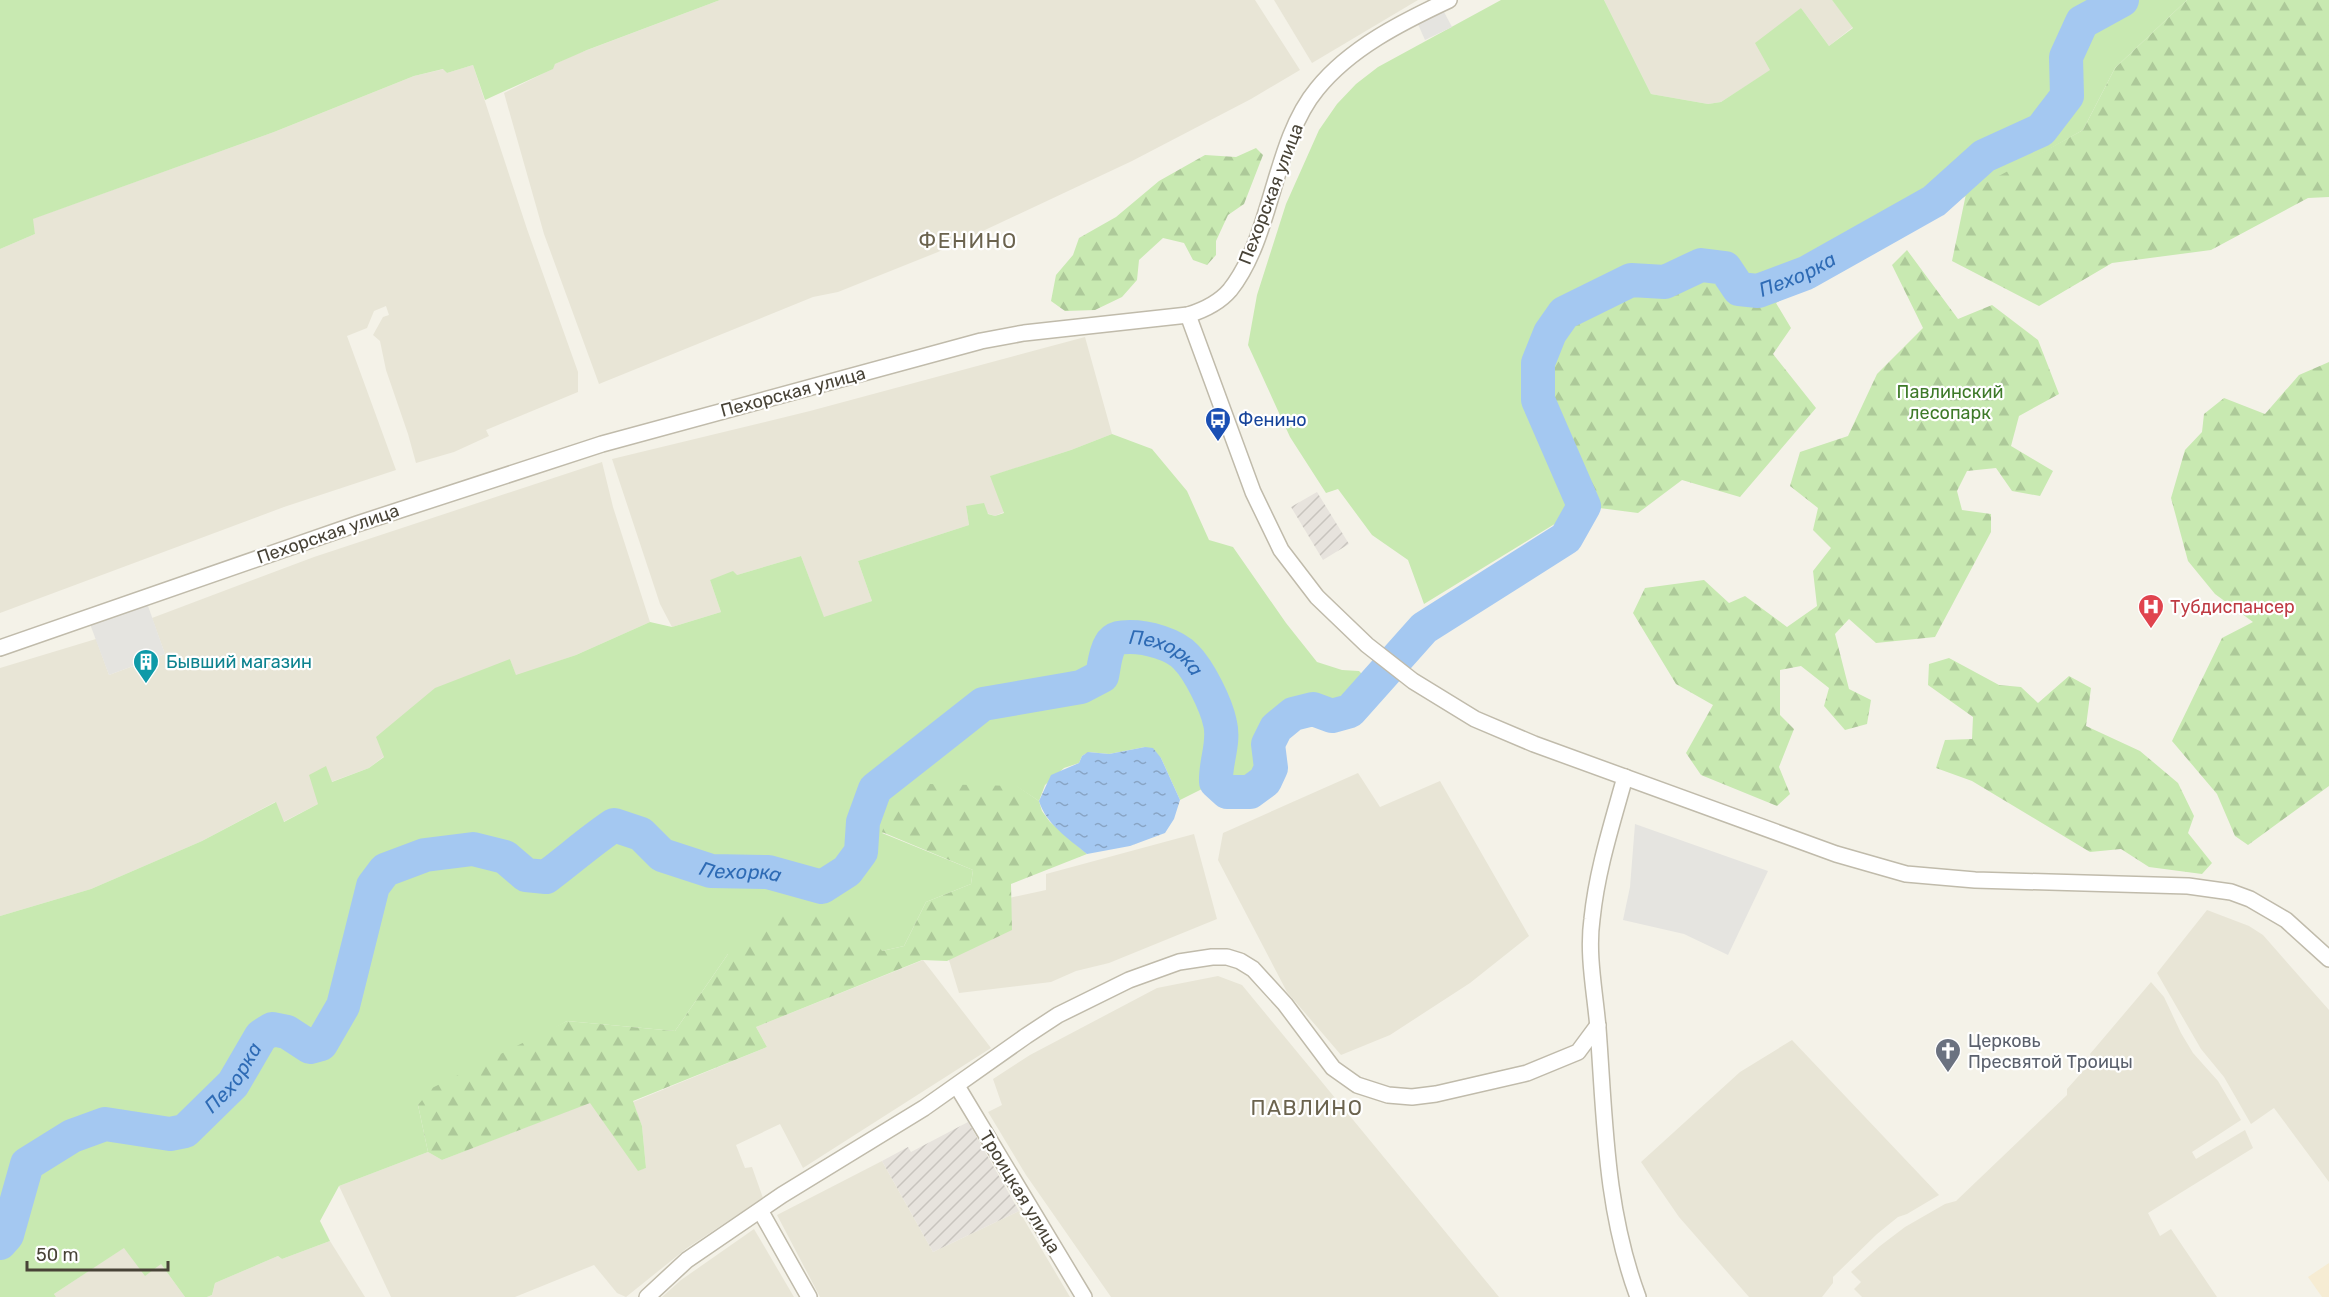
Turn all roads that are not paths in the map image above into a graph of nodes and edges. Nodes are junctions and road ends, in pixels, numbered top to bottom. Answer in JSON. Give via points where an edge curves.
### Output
{"nodes":[{"id":1,"x":1449,"y":0,"type":"edge"},
{"id":2,"x":1188,"y":315,"type":"junction"},
{"id":3,"x":0,"y":648,"type":"edge"},
{"id":4,"x":1625,"y":777,"type":"junction"},
{"id":5,"x":2329,"y":959,"type":"edge"},
{"id":6,"x":1598,"y":1025,"type":"junction"},
{"id":7,"x":957,"y":1086,"type":"junction"},
{"id":8,"x":761,"y":1212,"type":"junction"},
{"id":9,"x":647,"y":1297,"type":"edge"},
{"id":10,"x":809,"y":1297,"type":"edge"},
{"id":11,"x":1084,"y":1297,"type":"edge"},
{"id":12,"x":1638,"y":1297,"type":"edge"}],
"edges":[{"from":1,"to":2,"type":"street","name":"Пехорская улица","via":[[1386,33],[1349,59],[1317,89],[1292,136],[1241,274],[1219,300]]},
{"from":2,"to":3,"type":"street","name":"Пехорская улица","via":[[981,341],[602,444]]},
{"from":2,"to":4,"type":"street","via":[[1253,492],[1281,550],[1317,597],[1367,645],[1413,681],[1475,719]]},
{"from":4,"to":5,"type":"street","via":[[1836,854],[1906,874],[1975,880],[2188,886],[2231,892],[2286,920]]},
{"from":4,"to":6,"type":"street","via":[[1597,880],[1591,921],[1592,981]]},
{"from":6,"to":7,"type":"street","via":[[1578,1052],[1527,1073],[1436,1094],[1388,1095],[1357,1085],[1333,1068],[1285,1004],[1252,969],[1227,957],[1212,957],[1179,962],[1129,980],[1078,1005],[1026,1036]]},
{"from":6,"to":12,"type":"street","via":[[1609,1182],[1626,1265]]},
{"from":7,"to":8,"type":"street","via":[[802,1182]]},
{"from":7,"to":11,"type":"street","name":"Троицкая улица"},
{"from":8,"to":9,"type":"street","via":[[687,1260]]},
{"from":8,"to":10,"type":"street"}]}
